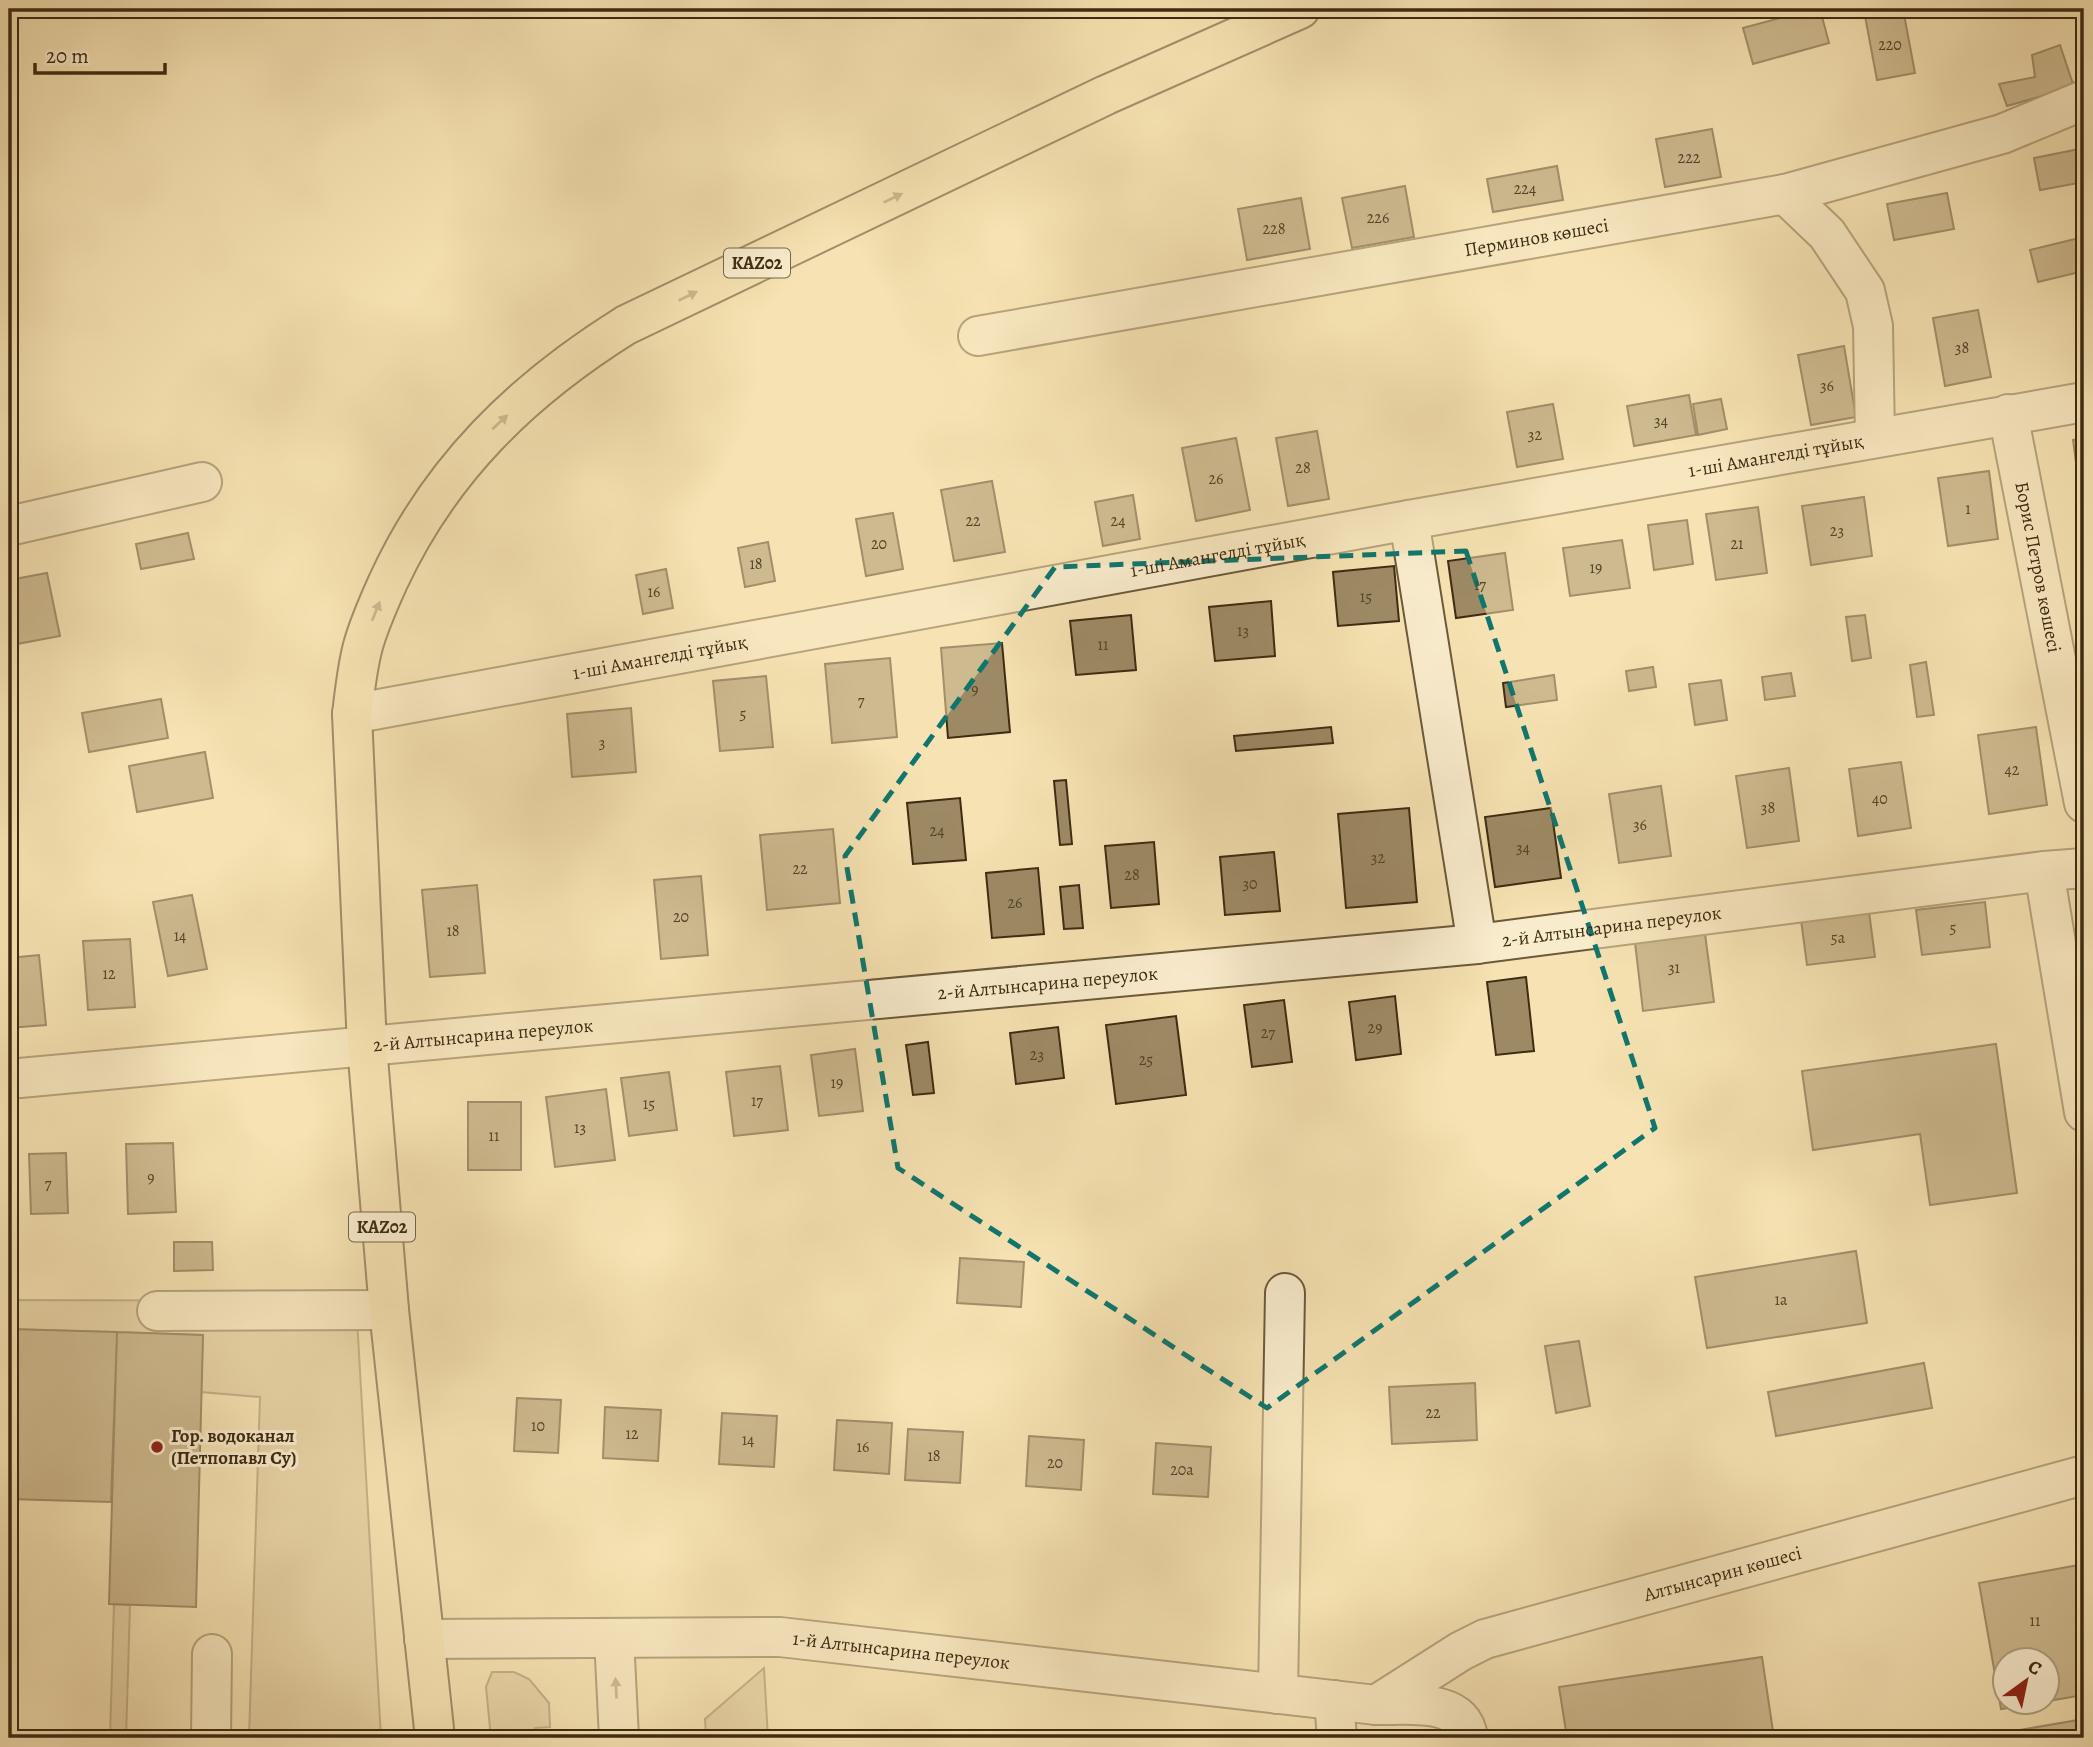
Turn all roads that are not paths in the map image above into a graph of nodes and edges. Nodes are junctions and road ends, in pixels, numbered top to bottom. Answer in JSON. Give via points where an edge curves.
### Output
{"nodes":[{"id":1,"x":1300,"y":9,"type":"edge"},
{"id":2,"x":2084,"y":100,"type":"edge"},
{"id":3,"x":1785,"y":194,"type":"junction"},
{"id":4,"x":978,"y":336,"type":"dead end"},
{"id":5,"x":2084,"y":402,"type":"edge"},
{"id":6,"x":2008,"y":414,"type":"junction"},
{"id":7,"x":1875,"y":437,"type":"junction"},
{"id":8,"x":202,"y":482,"type":"dead end"},
{"id":9,"x":1409,"y":520,"type":"junction"},
{"id":10,"x":9,"y":526,"type":"edge"},
{"id":11,"x":352,"y":714,"type":"junction"},
{"id":12,"x":2084,"y":803,"type":"edge"},
{"id":13,"x":2084,"y":868,"type":"edge"},
{"id":14,"x":2044,"y":871,"type":"junction"},
{"id":15,"x":1477,"y":944,"type":"junction"},
{"id":16,"x":367,"y":1046,"type":"junction"},
{"id":17,"x":9,"y":1079,"type":"edge"},
{"id":18,"x":2084,"y":1112,"type":"edge"},
{"id":19,"x":1285,"y":1293,"type":"dead end"},
{"id":20,"x":389,"y":1310,"type":"junction"},
{"id":21,"x":158,"y":1311,"type":"dead end"},
{"id":22,"x":2084,"y":1475,"type":"edge"},
{"id":23,"x":614,"y":1638,"type":"junction"},
{"id":24,"x":424,"y":1639,"type":"junction"},
{"id":25,"x":212,"y":1654,"type":"dead end"},
{"id":26,"x":1278,"y":1694,"type":"junction"},
{"id":27,"x":1334,"y":1700,"type":"junction"},
{"id":28,"x":1376,"y":1705,"type":"junction"},
{"id":29,"x":211,"y":1738,"type":"edge"},
{"id":30,"x":435,"y":1738,"type":"edge"},
{"id":31,"x":619,"y":1738,"type":"edge"},
{"id":32,"x":1337,"y":1738,"type":"edge"},
{"id":33,"x":1468,"y":1738,"type":"edge"}],
"edges":[{"from":11,"to":1,"type":"highway","number":"KAZ02","one_way":true,"via":[[364,644],[384,592],[439,492],[479,442],[591,347],[626,325],[1106,95]]},
{"from":2,"to":3,"type":"street","name":"Перминов көшесі","via":[[2002,134]]},
{"from":3,"to":4,"type":"street","name":"Перминов көшесі"},
{"from":3,"to":7,"type":"street","via":[[1827,234],[1865,290],[1873,326]]},
{"from":5,"to":6,"type":"street","name":"1-ші Амангелді тұйық"},
{"from":6,"to":7,"type":"street","name":"1-ші Амангелді тұйық"},
{"from":6,"to":12,"type":"street","name":"Борис Петров көшесі"},
{"from":7,"to":9,"type":"street","name":"1-ші Амангелді тұйық"},
{"from":8,"to":10,"type":"street"},
{"from":9,"to":11,"type":"street","name":"1-ші Амангелді тұйық"},
{"from":9,"to":15,"type":"street"},
{"from":11,"to":16,"type":"highway","number":"KAZ02"},
{"from":13,"to":14,"type":"street","name":"2-й Алтынсарина переулок"},
{"from":14,"to":15,"type":"street","name":"2-й Алтынсарина переулок"},
{"from":14,"to":18,"type":"street"},
{"from":15,"to":16,"type":"street","name":"2-й Алтынсарина переулок"},
{"from":16,"to":17,"type":"street","name":"2-й Алтынсарина переулок"},
{"from":16,"to":20,"type":"highway","number":"KAZ02"},
{"from":19,"to":26,"type":"street"},
{"from":20,"to":21,"type":"street"},
{"from":20,"to":24,"type":"highway","number":"KAZ02"},
{"from":22,"to":28,"type":"street","name":"Алтынсарин көшесі","via":[[1485,1639]]},
{"from":23,"to":24,"type":"street","name":"1-й Алтынсарина переулок"},
{"from":23,"to":26,"type":"street","name":"1-й Алтынсарина переулок","via":[[780,1637]]},
{"from":31,"to":23,"type":"street","one_way":true},
{"from":24,"to":30,"type":"highway","number":"KAZ02"},
{"from":25,"to":29,"type":"street"},
{"from":26,"to":27,"type":"street","name":"1-й Алтынсарина переулок"},
{"from":27,"to":28,"type":"street","name":"1-й Алтынсарина переулок"},
{"from":27,"to":32,"type":"street"},
{"from":28,"to":33,"type":"street","name":"1-й Алтынсарина переулок","via":[[1450,1711],[1460,1716]]}]}
